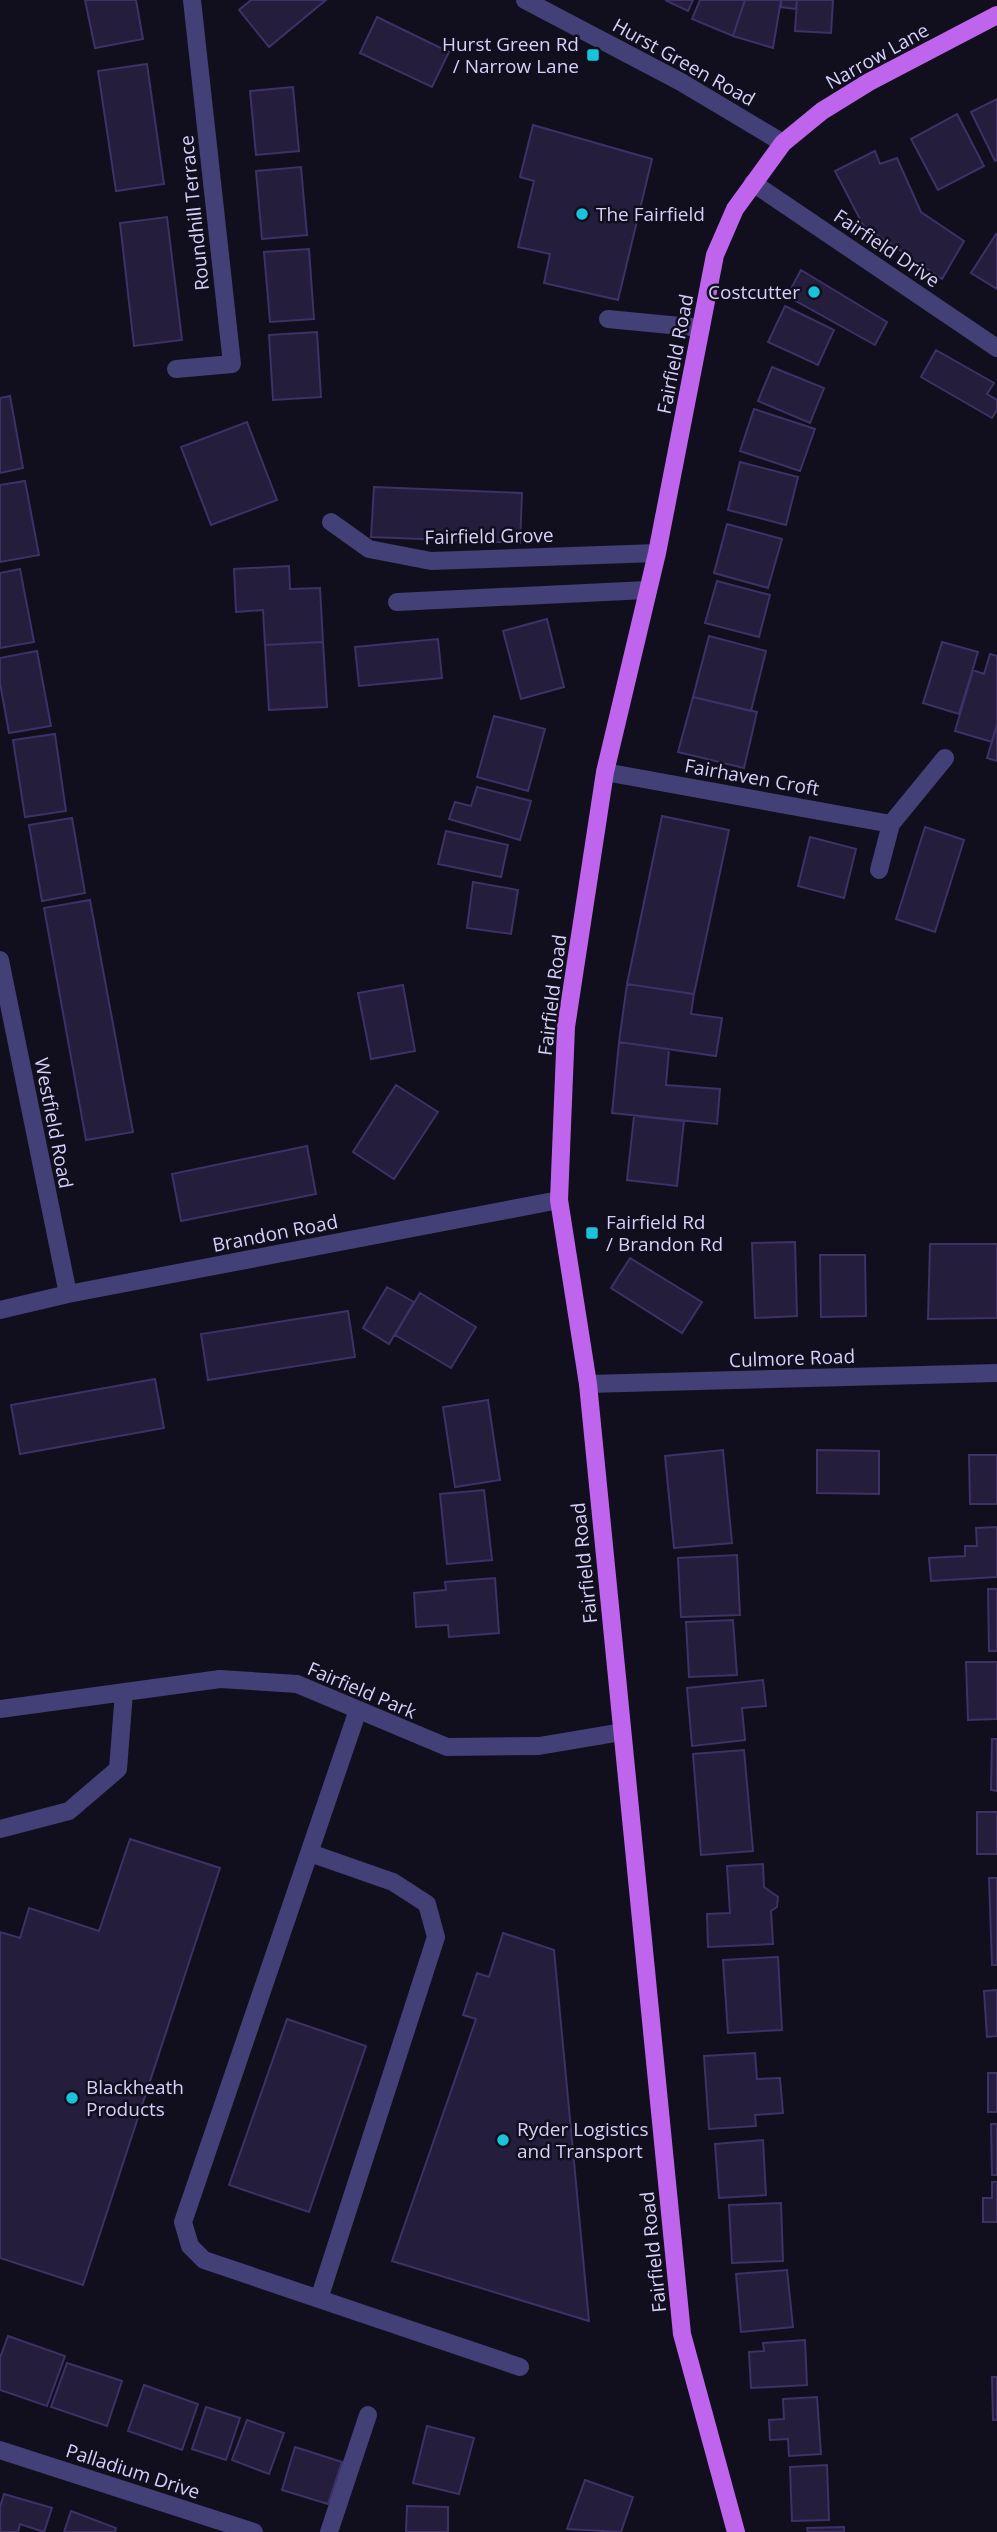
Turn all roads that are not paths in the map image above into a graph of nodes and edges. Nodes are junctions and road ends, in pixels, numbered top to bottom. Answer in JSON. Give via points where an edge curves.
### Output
{"nodes":[{"id":1,"x":192,"y":0,"type":"edge"},
{"id":2,"x":525,"y":0,"type":"edge"},
{"id":3,"x":997,"y":15,"type":"edge"},
{"id":4,"x":783,"y":143,"type":"junction"},
{"id":5,"x":753,"y":183,"type":"junction"},
{"id":6,"x":608,"y":319,"type":"dead end"},
{"id":7,"x":701,"y":328,"type":"junction"},
{"id":8,"x":997,"y":348,"type":"edge"},
{"id":9,"x":176,"y":369,"type":"dead end"},
{"id":10,"x":331,"y":522,"type":"dead end"},
{"id":11,"x":657,"y":553,"type":"junction"},
{"id":12,"x":647,"y":590,"type":"junction"},
{"id":13,"x":397,"y":602,"type":"dead end"},
{"id":14,"x":945,"y":758,"type":"dead end"},
{"id":15,"x":605,"y":772,"type":"junction"},
{"id":16,"x":891,"y":824,"type":"junction"},
{"id":17,"x":879,"y":870,"type":"dead end"},
{"id":18,"x":0,"y":960,"type":"edge"},
{"id":19,"x":559,"y":1200,"type":"junction"},
{"id":20,"x":68,"y":1294,"type":"junction"},
{"id":21,"x":0,"y":1310,"type":"edge"},
{"id":22,"x":997,"y":1373,"type":"edge"},
{"id":23,"x":587,"y":1384,"type":"junction"},
{"id":24,"x":124,"y":1692,"type":"junction"},
{"id":25,"x":0,"y":1709,"type":"edge"},
{"id":26,"x":358,"y":1710,"type":"junction"},
{"id":27,"x":622,"y":1732,"type":"junction"},
{"id":28,"x":0,"y":1829,"type":"edge"},
{"id":29,"x":310,"y":1853,"type":"junction"},
{"id":30,"x":319,"y":2299,"type":"junction"},
{"id":31,"x":520,"y":2367,"type":"dead end"},
{"id":32,"x":368,"y":2415,"type":"dead end"},
{"id":33,"x":0,"y":2450,"type":"edge"},
{"id":34,"x":254,"y":2532,"type":"edge"},
{"id":35,"x":329,"y":2532,"type":"edge"},
{"id":36,"x":736,"y":2532,"type":"edge"}],
"edges":[{"from":1,"to":9,"type":"street","name":"Roundhill Terrace","via":[[232,364]]},
{"from":2,"to":4,"type":"street","name":"Hurst Green Road","via":[[681,82]]},
{"from":3,"to":4,"type":"main road","name":"Narrow Lane","via":[[869,82],[822,111]]},
{"from":4,"to":5,"type":"main road","name":"Fairfield Road"},
{"from":5,"to":7,"type":"main road","name":"Fairfield Road","via":[[735,209],[715,255]]},
{"from":5,"to":8,"type":"street","name":"Fairfield Drive"},
{"from":6,"to":7,"type":"street"},
{"from":7,"to":11,"type":"main road","name":"Fairfield Road"},
{"from":10,"to":11,"type":"street","name":"Fairfield Grove","via":[[369,549],[431,561]]},
{"from":11,"to":12,"type":"main road","name":"Fairfield Road"},
{"from":12,"to":13,"type":"street"},
{"from":12,"to":15,"type":"main road","name":"Fairfield Road"},
{"from":14,"to":16,"type":"street"},
{"from":15,"to":16,"type":"street","name":"Fairhaven Croft"},
{"from":15,"to":19,"type":"main road","name":"Fairfield Road","via":[[566,1027]]},
{"from":16,"to":17,"type":"street"},
{"from":18,"to":20,"type":"street","name":"Westfield Road"},
{"from":19,"to":20,"type":"street","name":"Brandon Road"},
{"from":19,"to":23,"type":"main road","name":"Fairfield Road"},
{"from":20,"to":21,"type":"street","name":"Brandon Road"},
{"from":22,"to":23,"type":"street","name":"Culmore Road"},
{"from":23,"to":27,"type":"main road","name":"Fairfield Road"},
{"from":24,"to":25,"type":"street","name":"Fairfield Park"},
{"from":24,"to":26,"type":"street","name":"Fairfield Park","via":[[220,1679],[297,1684]]},
{"from":24,"to":28,"type":"street","via":[[118,1769],[69,1811]]},
{"from":26,"to":27,"type":"street","name":"Fairfield Park","via":[[447,1747],[539,1746]]},
{"from":26,"to":29,"type":"street"},
{"from":27,"to":36,"type":"main road","name":"Fairfield Road","via":[[682,2334]]},
{"from":29,"to":30,"type":"street","via":[[393,1882],[427,1904],[436,1937]]},
{"from":29,"to":30,"type":"street","via":[[183,2222],[191,2246],[204,2260]]},
{"from":30,"to":31,"type":"street"},
{"from":32,"to":35,"type":"street"},
{"from":33,"to":34,"type":"street","name":"Palladium Drive"}]}
